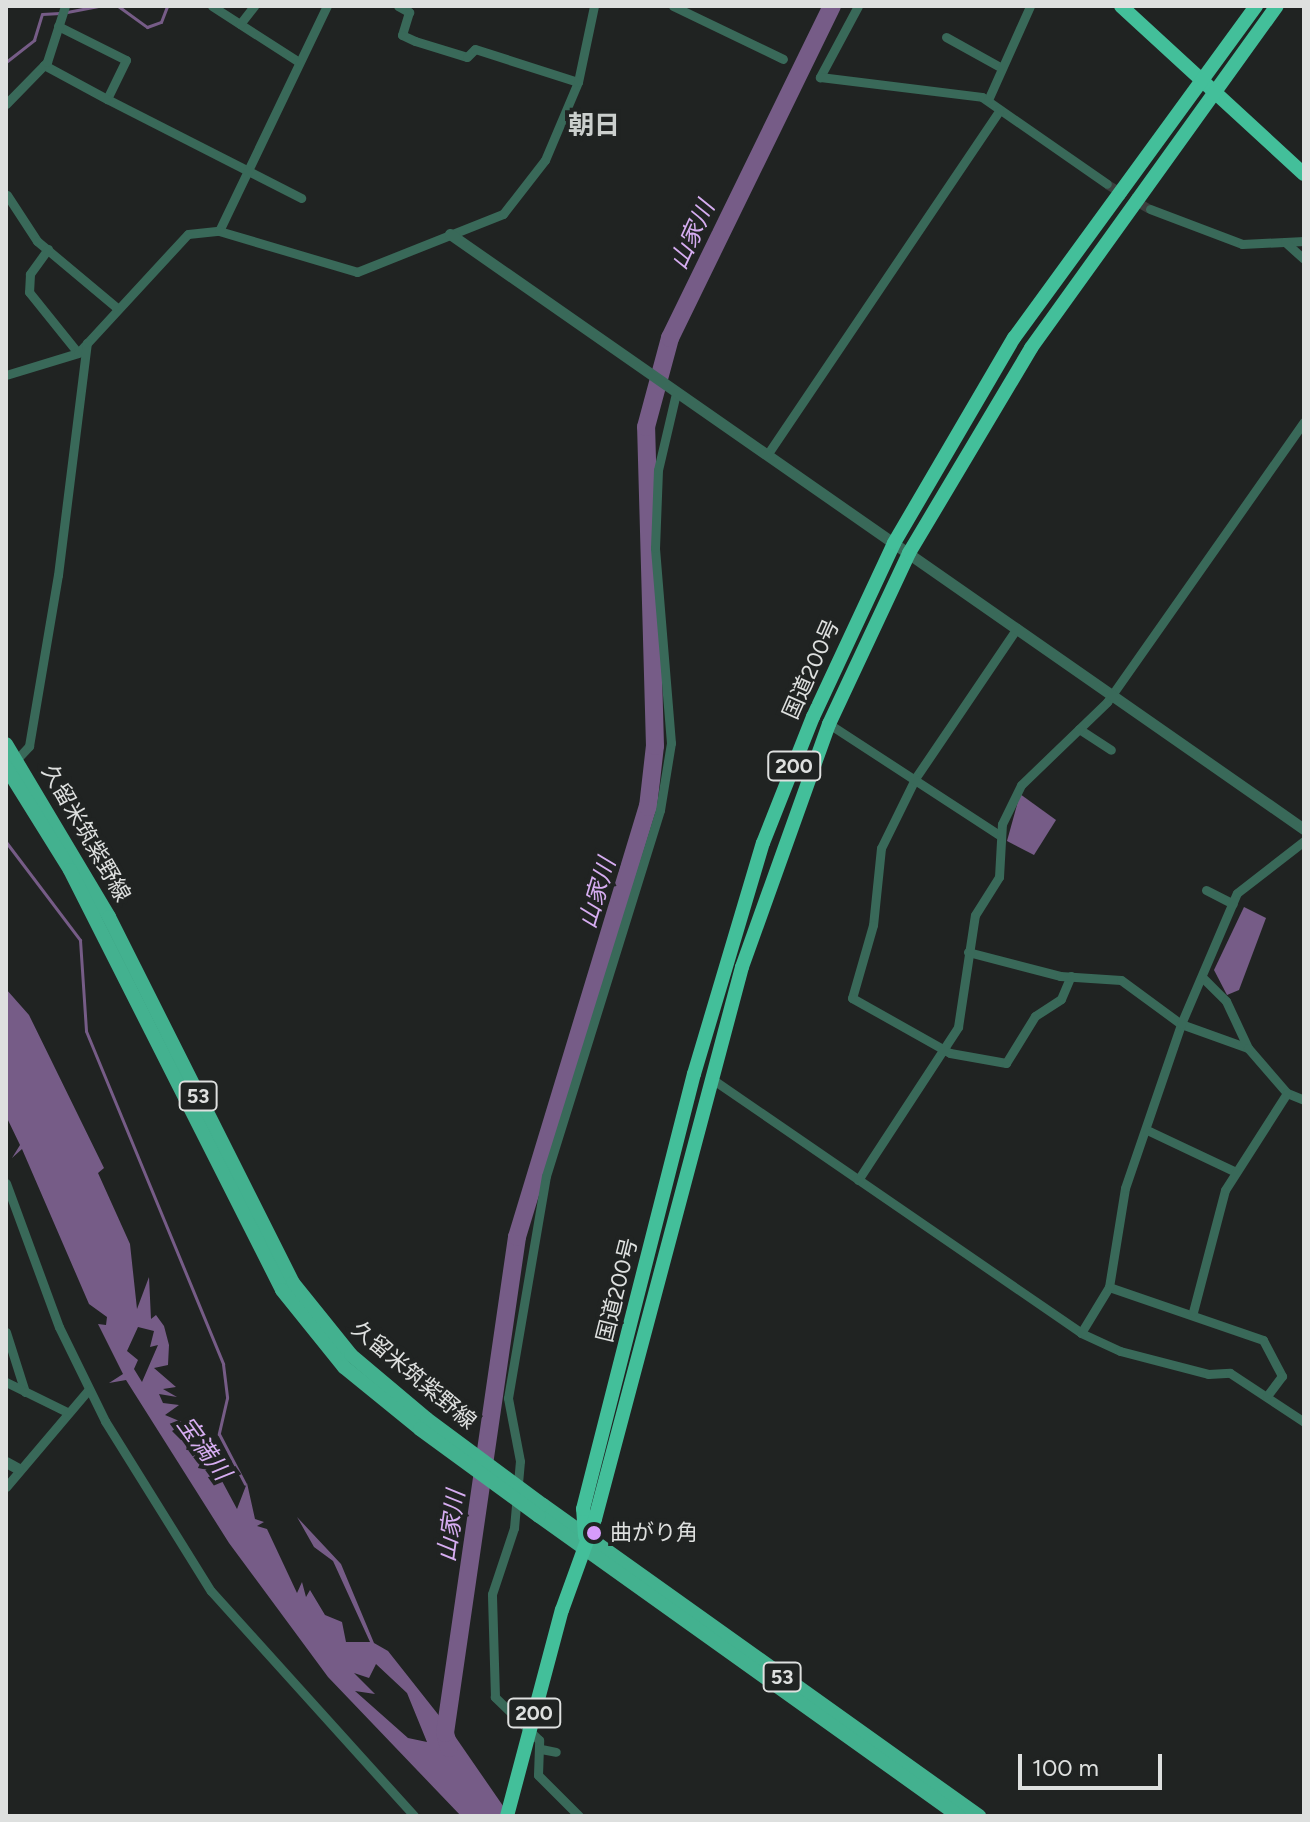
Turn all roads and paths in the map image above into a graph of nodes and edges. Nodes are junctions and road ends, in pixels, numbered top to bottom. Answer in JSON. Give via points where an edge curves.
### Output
{"nodes":[{"id":1,"x":65,"y":6,"type":"edge"},
{"id":2,"x":212,"y":6,"type":"edge"},
{"id":3,"x":254,"y":6,"type":"edge"},
{"id":4,"x":327,"y":6,"type":"edge"},
{"id":5,"x":398,"y":6,"type":"edge"},
{"id":6,"x":594,"y":6,"type":"edge"},
{"id":7,"x":673,"y":6,"type":"edge"},
{"id":8,"x":858,"y":6,"type":"edge"},
{"id":9,"x":1030,"y":6,"type":"edge"},
{"id":10,"x":1121,"y":6,"type":"edge"},
{"id":11,"x":1256,"y":6,"type":"edge"},
{"id":12,"x":1277,"y":6,"type":"edge"},
{"id":13,"x":240,"y":24,"type":"junction"},
{"id":14,"x":58,"y":26,"type":"junction"},
{"id":15,"x":946,"y":37,"type":"dead end"},
{"id":16,"x":783,"y":59,"type":"dead end"},
{"id":17,"x":299,"y":62,"type":"junction"},
{"id":18,"x":44,"y":65,"type":"junction"},
{"id":19,"x":998,"y":66,"type":"junction"},
{"id":20,"x":1201,"y":81,"type":"junction"},
{"id":21,"x":578,"y":82,"type":"junction"},
{"id":22,"x":1216,"y":95,"type":"junction"},
{"id":23,"x":107,"y":99,"type":"junction"},
{"id":24,"x":988,"y":100,"type":"junction"},
{"id":25,"x":6,"y":104,"type":"edge"},
{"id":26,"x":999,"y":111,"type":"junction"},
{"id":27,"x":246,"y":171,"type":"junction"},
{"id":28,"x":1304,"y":174,"type":"edge"},
{"id":29,"x":1107,"y":184,"type":"tunnel mouth"},
{"id":30,"x":7,"y":195,"type":"edge"},
{"id":31,"x":301,"y":198,"type":"dead end"},
{"id":32,"x":1150,"y":209,"type":"tunnel mouth"},
{"id":33,"x":219,"y":231,"type":"junction"},
{"id":34,"x":450,"y":234,"type":"junction"},
{"id":35,"x":1304,"y":241,"type":"edge"},
{"id":36,"x":1285,"y":242,"type":"junction"},
{"id":37,"x":48,"y":249,"type":"junction"},
{"id":38,"x":1304,"y":259,"type":"edge"},
{"id":39,"x":117,"y":308,"type":"junction"},
{"id":40,"x":87,"y":343,"type":"junction"},
{"id":41,"x":78,"y":353,"type":"junction"},
{"id":42,"x":6,"y":375,"type":"edge"},
{"id":43,"x":676,"y":393,"type":"junction"},
{"id":44,"x":1304,"y":422,"type":"edge"},
{"id":45,"x":767,"y":455,"type":"junction"},
{"id":46,"x":894,"y":543,"type":"junction"},
{"id":47,"x":909,"y":553,"type":"junction"},
{"id":48,"x":1017,"y":628,"type":"junction"},
{"id":49,"x":1112,"y":695,"type":"junction"},
{"id":50,"x":829,"y":724,"type":"junction"},
{"id":51,"x":1079,"y":729,"type":"junction"},
{"id":52,"x":6,"y":744,"type":"edge"},
{"id":53,"x":1111,"y":750,"type":"dead end"},
{"id":54,"x":11,"y":763,"type":"edge"},
{"id":55,"x":916,"y":777,"type":"junction"},
{"id":56,"x":1304,"y":829,"type":"edge"},
{"id":57,"x":1001,"y":836,"type":"junction"},
{"id":58,"x":1304,"y":841,"type":"edge"},
{"id":59,"x":1206,"y":890,"type":"dead end"},
{"id":60,"x":1233,"y":904,"type":"junction"},
{"id":61,"x":968,"y":952,"type":"junction"},
{"id":62,"x":1071,"y":976,"type":"junction"},
{"id":63,"x":1204,"y":979,"type":"junction"},
{"id":64,"x":1181,"y":1024,"type":"junction"},
{"id":65,"x":1248,"y":1048,"type":"junction"},
{"id":66,"x":944,"y":1050,"type":"junction"},
{"id":67,"x":712,"y":1079,"type":"junction"},
{"id":68,"x":1287,"y":1093,"type":"junction"},
{"id":69,"x":1304,"y":1100,"type":"edge"},
{"id":70,"x":1147,"y":1130,"type":"junction"},
{"id":71,"x":1236,"y":1172,"type":"junction"},
{"id":72,"x":858,"y":1180,"type":"junction"},
{"id":73,"x":6,"y":1183,"type":"edge"},
{"id":74,"x":18,"y":1210,"type":"junction"},
{"id":75,"x":6,"y":1214,"type":"edge"},
{"id":76,"x":1109,"y":1287,"type":"junction"},
{"id":77,"x":1193,"y":1312,"type":"junction"},
{"id":78,"x":6,"y":1332,"type":"edge"},
{"id":79,"x":1081,"y":1333,"type":"junction"},
{"id":80,"x":6,"y":1382,"type":"edge"},
{"id":81,"x":89,"y":1389,"type":"junction"},
{"id":82,"x":25,"y":1392,"type":"junction"},
{"id":83,"x":1267,"y":1396,"type":"junction"},
{"id":84,"x":67,"y":1412,"type":"junction"},
{"id":85,"x":1304,"y":1422,"type":"edge"},
{"id":86,"x":12,"y":1465,"type":"edge"},
{"id":87,"x":6,"y":1487,"type":"edge"},
{"id":88,"x":582,"y":1543,"type":"junction"},
{"id":89,"x":541,"y":1749,"type":"junction"},
{"id":90,"x":556,"y":1752,"type":"dead end"},
{"id":91,"x":414,"y":1816,"type":"edge"},
{"id":92,"x":507,"y":1816,"type":"edge"},
{"id":93,"x":579,"y":1816,"type":"edge"},
{"id":94,"x":959,"y":1816,"type":"edge"},
{"id":95,"x":979,"y":1816,"type":"edge"}],
"edges":[{"from":1,"to":14,"type":"street"},
{"from":2,"to":13,"type":"street"},
{"from":3,"to":13,"type":"street"},
{"from":4,"to":17,"type":"street"},
{"from":5,"to":21,"type":"street","via":[[409,12],[402,35],[415,41],[467,57],[475,49]]},
{"from":6,"to":21,"type":"street"},
{"from":7,"to":16,"type":"street"},
{"from":8,"to":24,"type":"street","via":[[820,77]]},
{"from":9,"to":19,"type":"street"},
{"from":10,"to":20,"type":"highway"},
{"from":11,"to":20,"type":"highway","number":"200"},
{"from":12,"to":22,"type":"highway","name":"国道200号","number":"200"},
{"from":13,"to":17,"type":"street"},
{"from":14,"to":18,"type":"street"},
{"from":14,"to":23,"type":"street","via":[[126,60]]},
{"from":15,"to":19,"type":"street"},
{"from":17,"to":27,"type":"street"},
{"from":18,"to":23,"type":"street"},
{"from":18,"to":25,"type":"street"},
{"from":19,"to":24,"type":"street"},
{"from":20,"to":22,"type":"highway"},
{"from":20,"to":46,"type":"highway","name":"国道200号","number":"200","via":[[1014,338]]},
{"from":21,"to":34,"type":"street","via":[[522,196],[503,214]]},
{"from":22,"to":28,"type":"highway"},
{"from":22,"to":47,"type":"highway","name":"国道200号","number":"200","via":[[1031,348]]},
{"from":23,"to":27,"type":"street"},
{"from":24,"to":26,"type":"street"},
{"from":26,"to":29,"type":"street"},
{"from":26,"to":45,"type":"street"},
{"from":27,"to":31,"type":"street"},
{"from":27,"to":33,"type":"street"},
{"from":30,"to":37,"type":"street"},
{"from":32,"to":36,"type":"street","via":[[1222,240]]},
{"from":33,"to":34,"type":"street","via":[[343,272],[371,269]]},
{"from":33,"to":39,"type":"street","via":[[188,234]]},
{"from":34,"to":43,"type":"street"},
{"from":35,"to":36,"type":"street"},
{"from":36,"to":38,"type":"street"},
{"from":37,"to":39,"type":"street"},
{"from":37,"to":41,"type":"street","via":[[30,274],[29,292]]},
{"from":39,"to":40,"type":"street"},
{"from":40,"to":41,"type":"street"},
{"from":40,"to":54,"type":"street","via":[[29,746]]},
{"from":41,"to":42,"type":"street"},
{"from":43,"to":45,"type":"street"},
{"from":43,"to":89,"type":"street","via":[[658,470],[655,548],[668,636],[669,758],[660,810],[546,1176],[508,1398],[520,1461],[514,1528],[492,1594],[490,1681],[495,1697]]},
{"from":44,"to":49,"type":"street"},
{"from":45,"to":46,"type":"street"},
{"from":46,"to":47,"type":"street"},
{"from":46,"to":88,"type":"highway","name":"国道200号","number":"200","via":[[813,717],[725,963],[583,1509]]},
{"from":47,"to":48,"type":"street"},
{"from":47,"to":50,"type":"highway","name":"国道200号","number":"200"},
{"from":48,"to":49,"type":"street"},
{"from":48,"to":55,"type":"street"},
{"from":49,"to":51,"type":"street"},
{"from":49,"to":56,"type":"street"},
{"from":50,"to":55,"type":"street"},
{"from":50,"to":67,"type":"highway","name":"国道200号","number":"200","via":[[779,853]]},
{"from":51,"to":53,"type":"street"},
{"from":51,"to":57,"type":"street","via":[[1021,785]]},
{"from":52,"to":54,"type":"main road","name":"久留米筑紫野線","number":"53"},
{"from":54,"to":88,"type":"main road","name":"久留米筑紫野線","number":"53","bridge":true,"via":[[109,917],[293,1283],[351,1355],[424,1424]]},
{"from":55,"to":57,"type":"street"},
{"from":55,"to":66,"type":"street","via":[[881,848],[873,925],[852,998]]},
{"from":57,"to":61,"type":"street","via":[[1004,859],[975,915]]},
{"from":58,"to":60,"type":"street"},
{"from":59,"to":60,"type":"street"},
{"from":60,"to":63,"type":"street"},
{"from":61,"to":62,"type":"street"},
{"from":61,"to":66,"type":"street","via":[[958,1027]]},
{"from":62,"to":64,"type":"street","via":[[1121,980]]},
{"from":62,"to":66,"type":"street","via":[[1061,999],[1035,1016],[1006,1063]]},
{"from":63,"to":64,"type":"street"},
{"from":63,"to":65,"type":"street","via":[[1226,1001]]},
{"from":64,"to":65,"type":"street"},
{"from":64,"to":70,"type":"street"},
{"from":65,"to":68,"type":"street"},
{"from":66,"to":72,"type":"street"},
{"from":67,"to":72,"type":"street"},
{"from":67,"to":88,"type":"highway","name":"国道200号","number":"200"},
{"from":68,"to":69,"type":"street"},
{"from":68,"to":71,"type":"street"},
{"from":70,"to":71,"type":"street"},
{"from":70,"to":76,"type":"street","via":[[1125,1188]]},
{"from":71,"to":77,"type":"street","via":[[1214,1215]]},
{"from":72,"to":79,"type":"street"},
{"from":73,"to":74,"type":"street"},
{"from":74,"to":75,"type":"street"},
{"from":74,"to":81,"type":"street"},
{"from":76,"to":77,"type":"street"},
{"from":76,"to":79,"type":"street"},
{"from":77,"to":83,"type":"street","via":[[1274,1350],[1282,1376]]},
{"from":78,"to":82,"type":"street"},
{"from":79,"to":83,"type":"street","via":[[1120,1351],[1208,1374],[1230,1373]]},
{"from":80,"to":82,"type":"street"},
{"from":81,"to":84,"type":"street"},
{"from":81,"to":91,"type":"street","via":[[211,1591]]},
{"from":82,"to":84,"type":"street"},
{"from":83,"to":85,"type":"street"},
{"from":84,"to":86,"type":"street"},
{"from":86,"to":87,"type":"street"},
{"from":88,"to":92,"type":"highway","name":"国道200号","number":"200","bridge":true},
{"from":88,"to":94,"type":"main road","name":"久留米筑紫野線","number":"53"},
{"from":88,"to":95,"type":"main road","name":"久留米筑紫野線","number":"53"},
{"from":89,"to":90,"type":"street"},
{"from":89,"to":93,"type":"street","via":[[538,1775]]}]}
